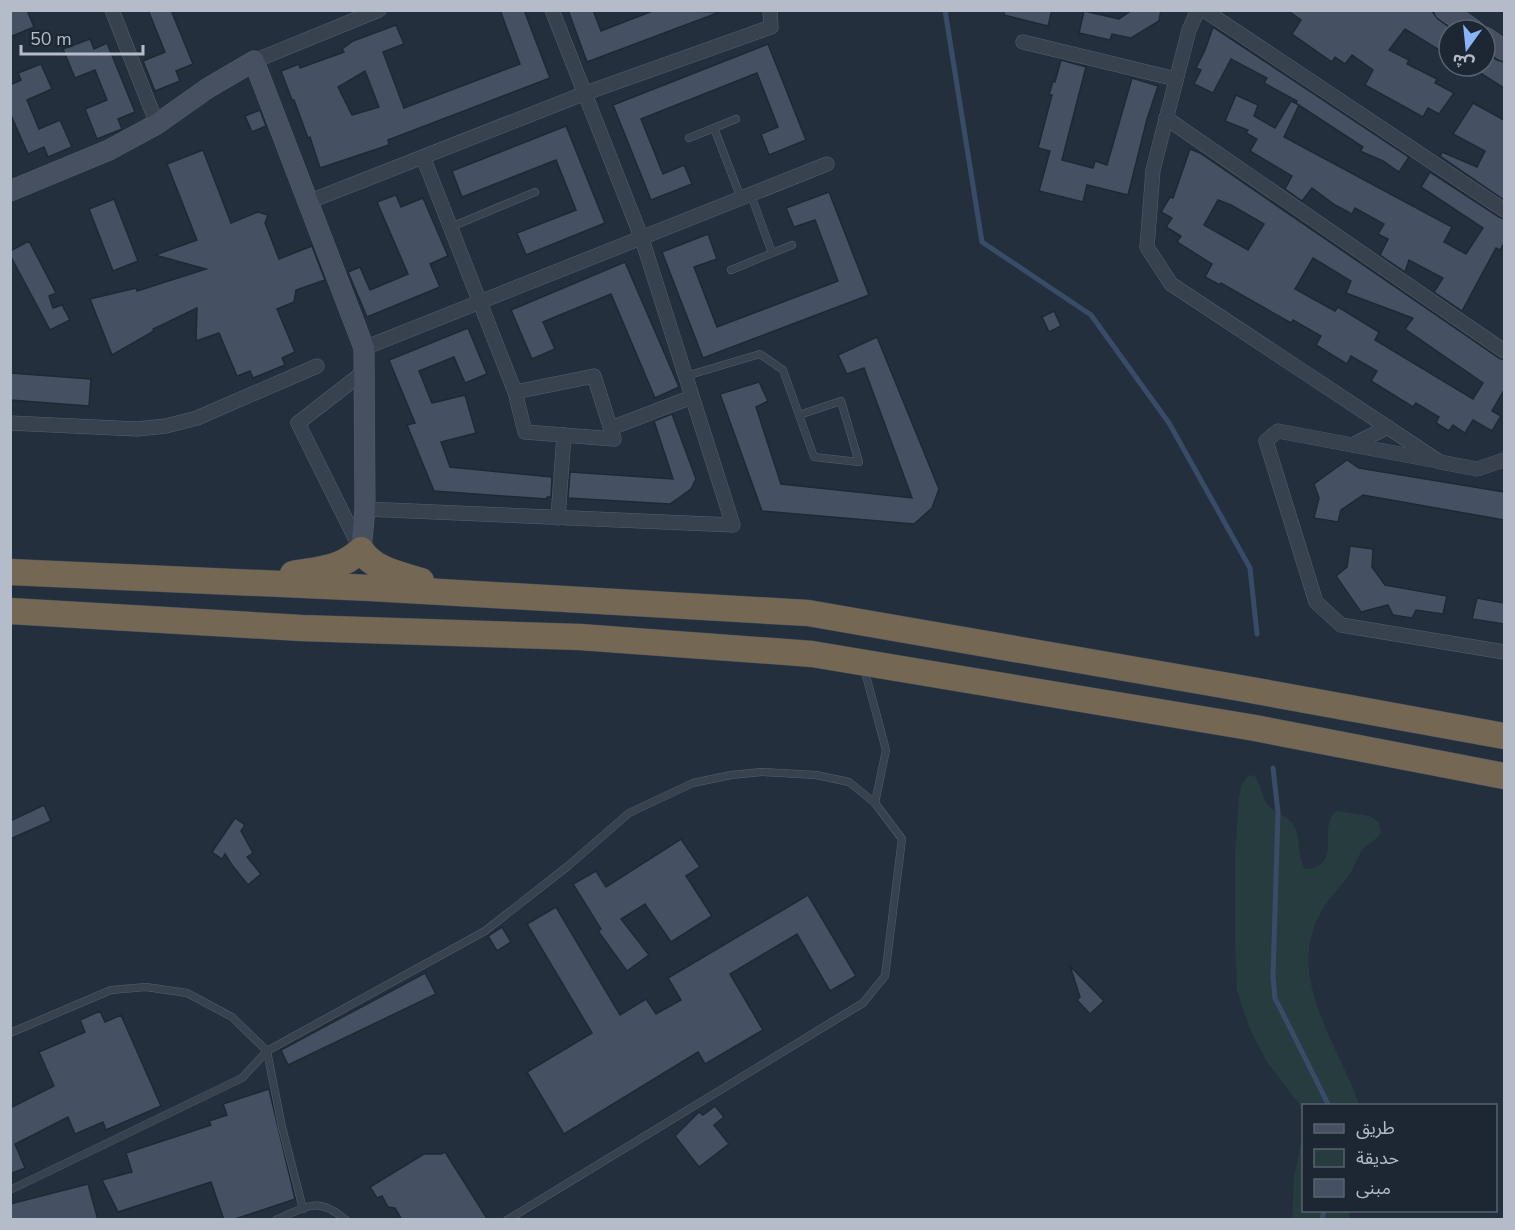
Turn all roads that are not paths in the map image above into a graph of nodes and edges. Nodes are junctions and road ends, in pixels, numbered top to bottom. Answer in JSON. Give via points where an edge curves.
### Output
{"nodes":[{"id":1,"x":112,"y":10,"type":"edge"},
{"id":2,"x":379,"y":10,"type":"edge"},
{"id":3,"x":552,"y":10,"type":"edge"},
{"id":4,"x":771,"y":10,"type":"edge"},
{"id":5,"x":1198,"y":10,"type":"edge"},
{"id":6,"x":1204,"y":10,"type":"edge"},
{"id":7,"x":1023,"y":42,"type":"dead end"},
{"id":8,"x":254,"y":61,"type":"junction"},
{"id":9,"x":1176,"y":79,"type":"junction"},
{"id":10,"x":583,"y":94,"type":"junction"},
{"id":11,"x":1166,"y":118,"type":"junction"},
{"id":12,"x":736,"y":119,"type":"dead end"},
{"id":13,"x":157,"y":124,"type":"junction"},
{"id":14,"x":714,"y":128,"type":"junction"},
{"id":15,"x":689,"y":138,"type":"dead end"},
{"id":16,"x":423,"y":157,"type":"junction"},
{"id":17,"x":828,"y":164,"type":"dead end"},
{"id":18,"x":10,"y":191,"type":"edge"},
{"id":19,"x":536,"y":192,"type":"dead end"},
{"id":20,"x":746,"y":197,"type":"junction"},
{"id":21,"x":308,"y":202,"type":"junction"},
{"id":22,"x":1504,"y":210,"type":"edge"},
{"id":23,"x":451,"y":227,"type":"junction"},
{"id":24,"x":642,"y":239,"type":"junction"},
{"id":25,"x":792,"y":245,"type":"dead end"},
{"id":26,"x":772,"y":254,"type":"junction"},
{"id":27,"x":731,"y":270,"type":"dead end"},
{"id":28,"x":480,"y":303,"type":"junction"},
{"id":29,"x":364,"y":348,"type":"junction"},
{"id":30,"x":1504,"y":351,"type":"edge"},
{"id":31,"x":317,"y":366,"type":"dead end"},
{"id":32,"x":365,"y":371,"type":"junction"},
{"id":33,"x":686,"y":376,"type":"junction"},
{"id":34,"x":515,"y":392,"type":"junction"},
{"id":35,"x":692,"y":397,"type":"junction"},
{"id":36,"x":799,"y":415,"type":"junction"},
{"id":37,"x":10,"y":423,"type":"edge"},
{"id":38,"x":611,"y":428,"type":"junction"},
{"id":39,"x":1388,"y":428,"type":"junction"},
{"id":40,"x":564,"y":435,"type":"junction"},
{"id":41,"x":1352,"y":445,"type":"junction"},
{"id":42,"x":1504,"y":460,"type":"edge"},
{"id":43,"x":1440,"y":462,"type":"junction"},
{"id":44,"x":365,"y":509,"type":"junction"},
{"id":45,"x":558,"y":518,"type":"junction"},
{"id":46,"x":361,"y":550,"type":"junction"},
{"id":47,"x":10,"y":572,"type":"edge"},
{"id":48,"x":236,"y":583,"type":"junction"},
{"id":49,"x":464,"y":594,"type":"junction"},
{"id":50,"x":10,"y":611,"type":"edge"},
{"id":51,"x":1504,"y":652,"type":"edge"},
{"id":52,"x":862,"y":663,"type":"junction"},
{"id":53,"x":1504,"y":736,"type":"edge"},
{"id":54,"x":1504,"y":776,"type":"edge"},
{"id":55,"x":875,"y":802,"type":"junction"},
{"id":56,"x":10,"y":1033,"type":"edge"},
{"id":57,"x":267,"y":1051,"type":"junction"},
{"id":58,"x":10,"y":1190,"type":"edge"},
{"id":59,"x":303,"y":1209,"type":"junction"},
{"id":60,"x":276,"y":1220,"type":"edge"},
{"id":61,"x":346,"y":1220,"type":"edge"},
{"id":62,"x":507,"y":1220,"type":"edge"}],
"edges":[{"from":1,"to":13,"type":"street"},
{"from":2,"to":8,"type":"street"},
{"from":3,"to":10,"type":"street"},
{"from":4,"to":10,"type":"street","via":[[771,27]]},
{"from":5,"to":9,"type":"street","via":[[1188,30]]},
{"from":6,"to":22,"type":"street"},
{"from":7,"to":9,"type":"street"},
{"from":8,"to":13,"type":"street"},
{"from":8,"to":21,"type":"street"},
{"from":9,"to":11,"type":"street"},
{"from":10,"to":16,"type":"street"},
{"from":10,"to":24,"type":"street"},
{"from":11,"to":30,"type":"street"},
{"from":11,"to":39,"type":"street","via":[[1153,170],[1147,247],[1172,284]]},
{"from":12,"to":14,"type":"lane"},
{"from":13,"to":18,"type":"street","via":[[109,150]]},
{"from":14,"to":15,"type":"lane"},
{"from":14,"to":20,"type":"lane"},
{"from":16,"to":21,"type":"street"},
{"from":16,"to":23,"type":"street"},
{"from":17,"to":20,"type":"street"},
{"from":19,"to":23,"type":"lane"},
{"from":20,"to":24,"type":"street"},
{"from":20,"to":26,"type":"lane"},
{"from":21,"to":29,"type":"street"},
{"from":23,"to":28,"type":"street"},
{"from":24,"to":28,"type":"street"},
{"from":24,"to":33,"type":"street"},
{"from":25,"to":26,"type":"lane"},
{"from":26,"to":27,"type":"lane"},
{"from":28,"to":29,"type":"street"},
{"from":28,"to":34,"type":"street"},
{"from":29,"to":32,"type":"street"},
{"from":31,"to":37,"type":"street","via":[[197,418],[166,426],[137,429]]},
{"from":32,"to":44,"type":"street"},
{"from":32,"to":46,"type":"street","via":[[298,423]]},
{"from":33,"to":35,"type":"street"},
{"from":33,"to":36,"type":"lane","via":[[760,354],[783,370]]},
{"from":34,"to":38,"type":"street","via":[[594,376]]},
{"from":34,"to":40,"type":"street","via":[[525,432]]},
{"from":35,"to":38,"type":"street"},
{"from":35,"to":45,"type":"street","via":[[733,525]]},
{"from":36,"to":36,"type":"lane","via":[[841,401],[859,462],[814,457]]},
{"from":38,"to":40,"type":"street","via":[[614,439]]},
{"from":39,"to":41,"type":"street"},
{"from":39,"to":43,"type":"street"},
{"from":40,"to":45,"type":"street"},
{"from":41,"to":43,"type":"street"},
{"from":41,"to":51,"type":"street","via":[[1278,431],[1266,441],[1316,602],[1341,625]]},
{"from":42,"to":43,"type":"street","via":[[1477,469]]},
{"from":44,"to":45,"type":"street"},
{"from":44,"to":46,"type":"street"},
{"from":46,"to":48,"type":"highway","via":[[348,562],[332,567]]},
{"from":46,"to":49,"type":"highway","via":[[366,558],[388,571]]},
{"from":47,"to":48,"type":"highway"},
{"from":48,"to":49,"type":"highway"},
{"from":49,"to":53,"type":"highway","via":[[808,614]]},
{"from":50,"to":52,"type":"highway","via":[[301,628],[580,637],[812,654]]},
{"from":52,"to":54,"type":"highway","via":[[1255,728]]},
{"from":52,"to":55,"type":"lane","via":[[886,750]]},
{"from":55,"to":57,"type":"lane","via":[[849,782],[816,775],[762,772],[693,783],[629,813],[485,931]]},
{"from":55,"to":62,"type":"lane","via":[[902,839],[885,975],[863,1003]]},
{"from":56,"to":57,"type":"lane","via":[[111,990],[146,987],[187,993],[232,1017]]},
{"from":57,"to":58,"type":"lane","via":[[242,1078]]},
{"from":57,"to":59,"type":"lane"},
{"from":59,"to":60,"type":"lane"},
{"from":59,"to":61,"type":"lane","via":[[315,1204],[333,1209]]}]}
